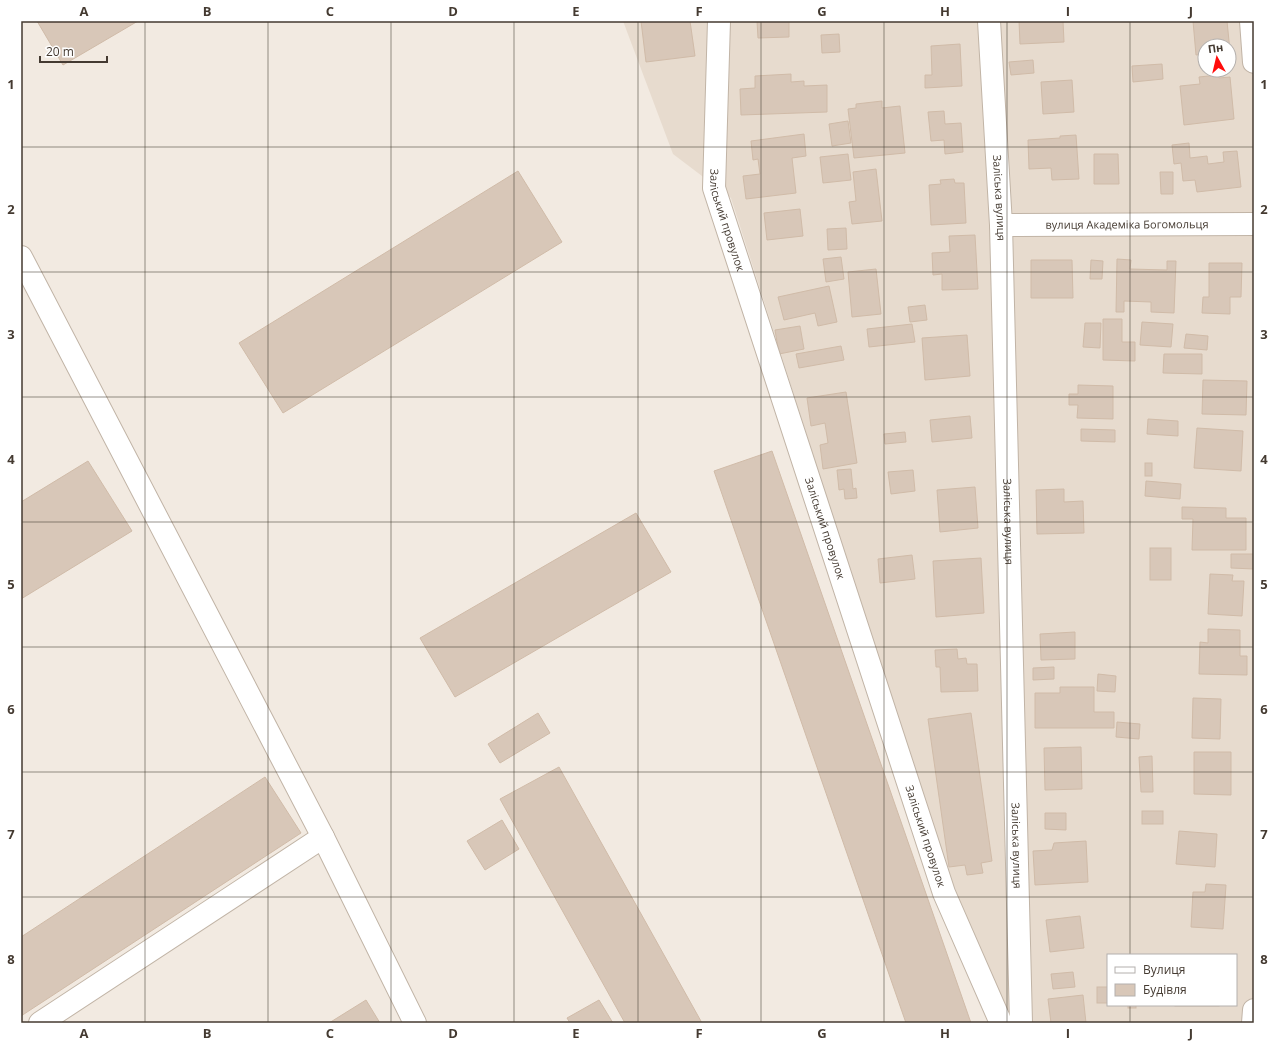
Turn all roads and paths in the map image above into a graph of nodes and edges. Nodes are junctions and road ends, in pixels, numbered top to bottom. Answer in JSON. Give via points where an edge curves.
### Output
{"nodes":[{"id":1,"x":719,"y":21,"type":"edge"},
{"id":2,"x":989,"y":21,"type":"edge"},
{"id":3,"x":1251,"y":21,"type":"edge"},
{"id":4,"x":1254,"y":62,"type":"edge"},
{"id":5,"x":1254,"y":224,"type":"edge"},
{"id":6,"x":1001,"y":225,"type":"junction"},
{"id":7,"x":21,"y":257,"type":"edge"},
{"id":8,"x":323,"y":837,"type":"junction"},
{"id":9,"x":1254,"y":1010,"type":"edge"},
{"id":10,"x":40,"y":1023,"type":"edge"},
{"id":11,"x":415,"y":1023,"type":"edge"},
{"id":12,"x":1000,"y":1023,"type":"edge"},
{"id":13,"x":1021,"y":1023,"type":"edge"},
{"id":14,"x":1253,"y":1023,"type":"edge"}],
"edges":[{"from":1,"to":12,"type":"street","name":"Заліський провулок","via":[[714,188],[944,893]]},
{"from":2,"to":6,"type":"street","name":"Заліська вулиця"},
{"from":3,"to":4,"type":"street"},
{"from":5,"to":6,"type":"street","name":"вулиця Академіка Богомольця"},
{"from":6,"to":13,"type":"street","name":"Заліська вулиця"},
{"from":7,"to":8,"type":"street"},
{"from":8,"to":10,"type":"street"},
{"from":8,"to":11,"type":"street"},
{"from":9,"to":14,"type":"street"}]}
